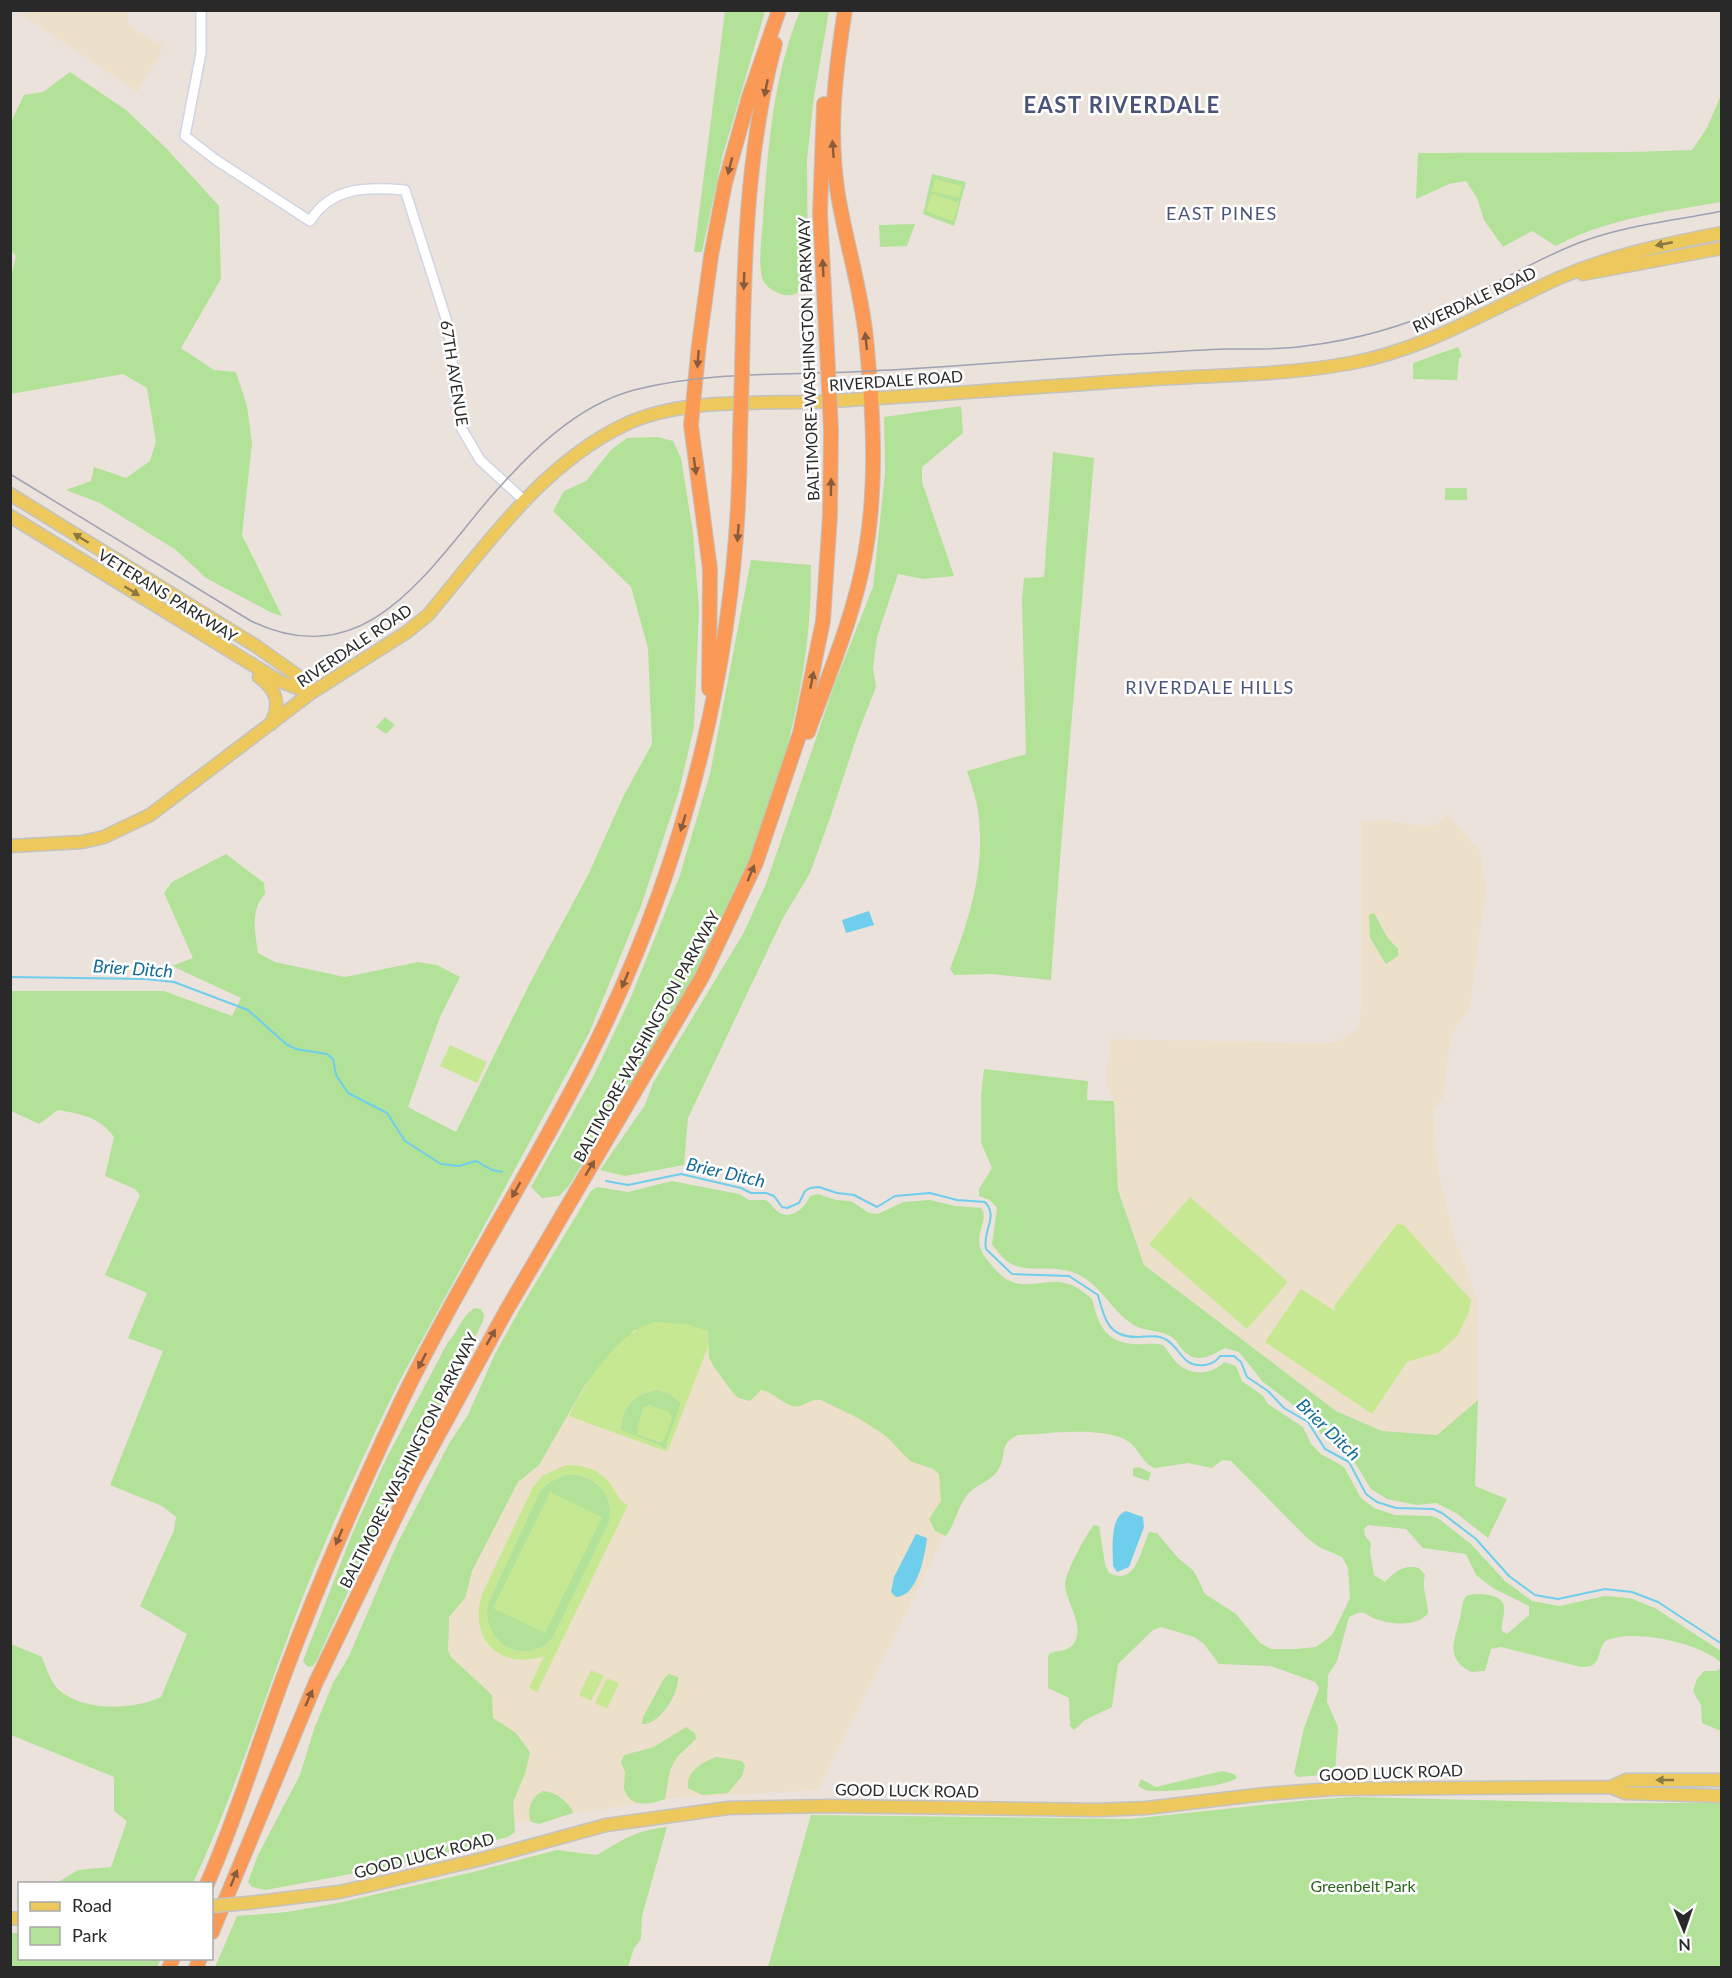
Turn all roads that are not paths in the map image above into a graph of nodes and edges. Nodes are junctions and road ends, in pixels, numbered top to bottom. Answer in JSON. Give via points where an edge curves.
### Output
{"nodes":[{"id":1,"x":201,"y":10,"type":"edge"},
{"id":2,"x":779,"y":10,"type":"edge"},
{"id":3,"x":785,"y":10,"type":"edge"},
{"id":4,"x":837,"y":10,"type":"edge"},
{"id":5,"x":845,"y":10,"type":"edge"},
{"id":6,"x":1722,"y":233,"type":"edge"},
{"id":7,"x":1722,"y":248,"type":"edge"},
{"id":8,"x":1558,"y":279,"type":"junction"},
{"id":9,"x":870,"y":399,"type":"junction"},
{"id":10,"x":693,"y":407,"type":"junction"},
{"id":11,"x":10,"y":494,"type":"edge"},
{"id":12,"x":526,"y":502,"type":"junction"},
{"id":13,"x":10,"y":516,"type":"edge"},
{"id":14,"x":210,"y":641,"type":"junction"},
{"id":15,"x":311,"y":693,"type":"junction"},
{"id":16,"x":270,"y":725,"type":"junction"},
{"id":17,"x":698,"y":767,"type":"junction"},
{"id":18,"x":773,"y":817,"type":"junction"},
{"id":19,"x":10,"y":846,"type":"edge"},
{"id":20,"x":1722,"y":1780,"type":"edge"},
{"id":21,"x":1611,"y":1787,"type":"junction"},
{"id":22,"x":1722,"y":1796,"type":"edge"},
{"id":23,"x":208,"y":1882,"type":"edge"},
{"id":24,"x":213,"y":1906,"type":"edge"},
{"id":25,"x":213,"y":1930,"type":"edge"}],
"edges":[{"from":1,"to":12,"type":"street","name":"67TH AVENUE","via":[[201,53],[185,136],[310,221],[328,200],[348,191],[405,190],[448,326],[462,429],[480,460]]},
{"from":2,"to":10,"type":"highway","one_way":true,"via":[[749,97],[723,193],[711,256]]},
{"from":3,"to":17,"type":"highway","name":"BALTIMORE-WASHINGTON PARKWAY","one_way":true,"bridge":true,"via":[[772,56],[753,163],[745,244],[738,523],[731,605]]},
{"from":18,"to":4,"type":"highway","name":"BALTIMORE-WASHINGTON PARKWAY","one_way":true,"bridge":true,"via":[[800,733],[823,621],[831,429],[820,178],[826,82]]},
{"from":9,"to":5,"type":"highway","one_way":true,"via":[[861,301],[842,220],[833,141],[833,93]]},
{"from":6,"to":8,"type":"main road","name":"RIVERDALE ROAD","one_way":true,"via":[[1640,249]]},
{"from":7,"to":8,"type":"main road","name":"RIVERDALE ROAD"},
{"from":8,"to":9,"type":"main road","name":"RIVERDALE ROAD","via":[[1443,334],[1355,363],[1254,374]]},
{"from":9,"to":10,"type":"main road","name":"RIVERDALE ROAD"},
{"from":9,"to":18,"type":"highway","via":[[873,493],[858,586],[802,749]]},
{"from":10,"to":12,"type":"main road","name":"RIVERDALE ROAD","via":[[662,411],[616,430],[564,462]]},
{"from":10,"to":17,"type":"highway","one_way":true,"via":[[692,441],[712,594],[710,683]]},
{"from":15,"to":11,"type":"main road","name":"VETERANS PARKWAY","one_way":true,"via":[[298,676],[256,646]]},
{"from":12,"to":15,"type":"main road","name":"RIVERDALE ROAD","via":[[428,615]]},
{"from":13,"to":14,"type":"main road","name":"VETERANS PARKWAY","one_way":true},
{"from":14,"to":15,"type":"main road","name":"VETERANS PARKWAY","via":[[279,681]]},
{"from":14,"to":16,"type":"main road","via":[[273,689],[276,709]]},
{"from":15,"to":16,"type":"main road","name":"RIVERDALE ROAD"},
{"from":16,"to":19,"type":"main road","name":"RIVERDALE ROAD","via":[[170,802],[124,828],[72,844]]},
{"from":17,"to":23,"type":"highway","name":"BALTIMORE-WASHINGTON PARKWAY","one_way":true,"via":[[657,900],[617,1000],[571,1092],[431,1344],[371,1465],[314,1596]]},
{"from":25,"to":18,"type":"highway","name":"BALTIMORE-WASHINGTON PARKWAY","one_way":true,"via":[[316,1682],[411,1485],[506,1311],[702,977],[736,908]]},
{"from":20,"to":21,"type":"main road","name":"GOOD LUCK ROAD","one_way":true,"via":[[1626,1780]]},
{"from":21,"to":22,"type":"main road","name":"GOOD LUCK ROAD","via":[[1625,1793]]},
{"from":21,"to":24,"type":"main road","name":"GOOD LUCK ROAD","bridge":true,"via":[[1332,1789],[1097,1810],[728,1808],[606,1825],[482,1859],[331,1893]]}]}
